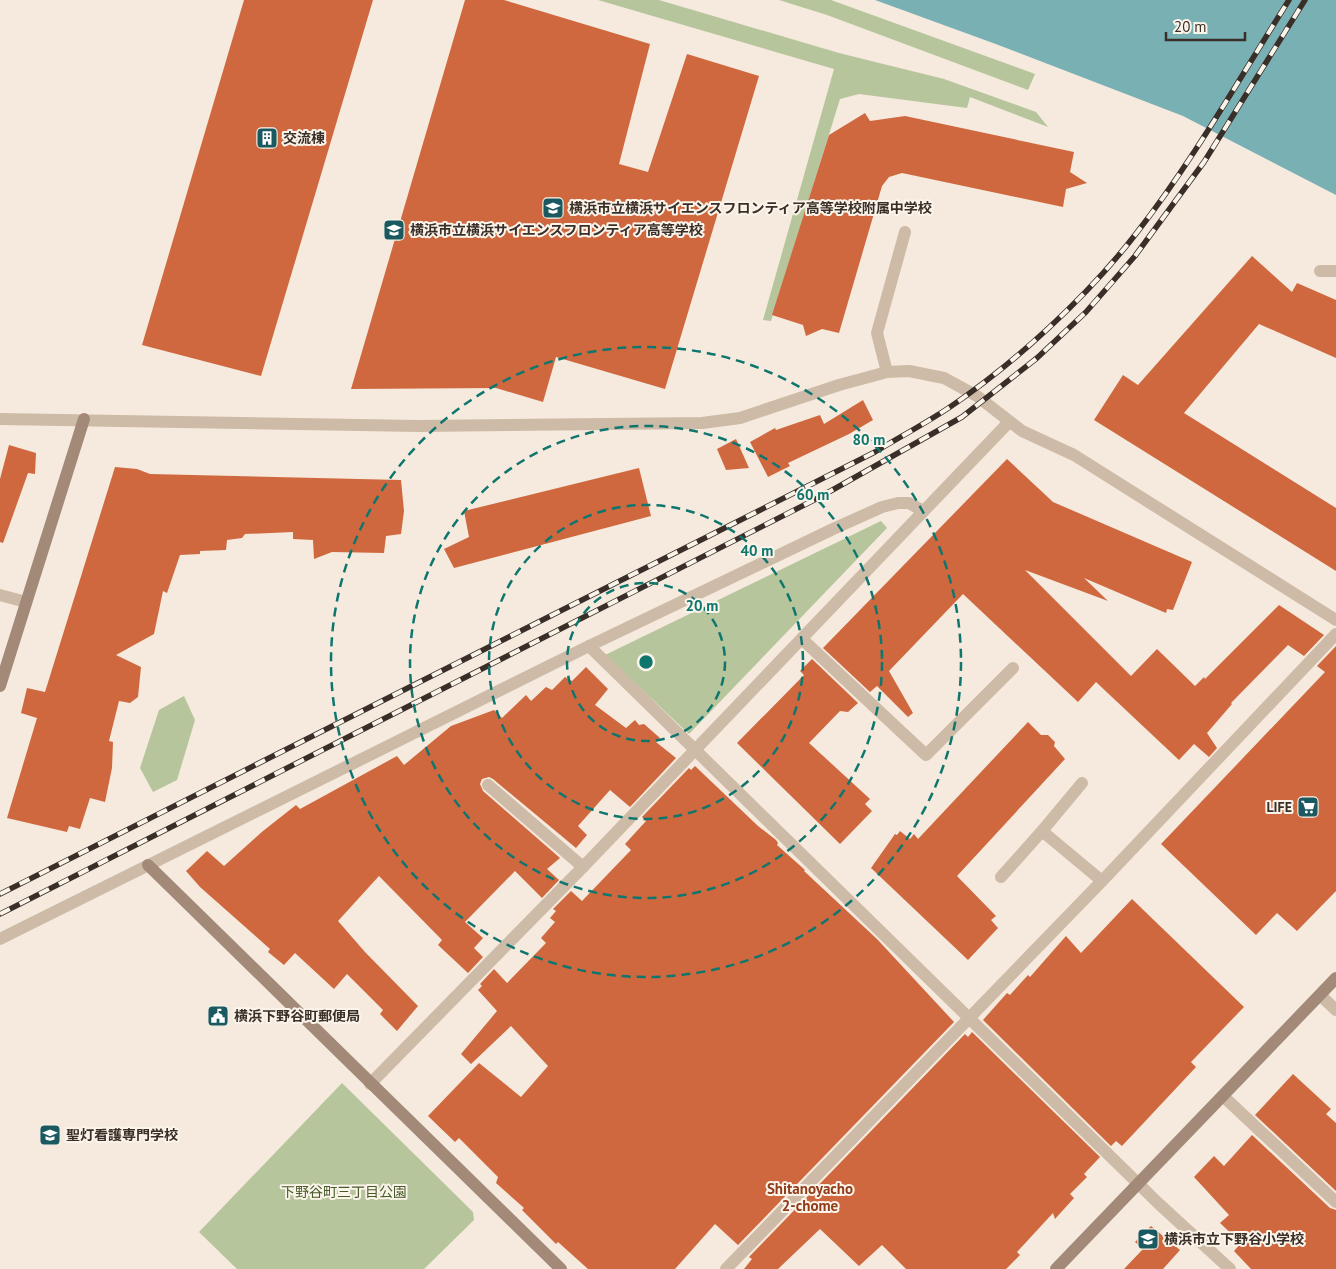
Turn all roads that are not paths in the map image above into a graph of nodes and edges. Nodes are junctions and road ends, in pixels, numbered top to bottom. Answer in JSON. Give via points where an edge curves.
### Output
{"nodes":[{"id":1,"x":905,"y":232,"type":"dead end"},
{"id":2,"x":1336,"y":271,"type":"edge"},
{"id":3,"x":1320,"y":272,"type":"dead end"},
{"id":4,"x":887,"y":372,"type":"junction"},
{"id":5,"x":0,"y":419,"type":"edge"},
{"id":6,"x":84,"y":419,"type":"junction"},
{"id":7,"x":1009,"y":422,"type":"junction"},
{"id":8,"x":923,"y":511,"type":"junction"},
{"id":9,"x":0,"y":595,"type":"edge"},
{"id":10,"x":26,"y":602,"type":"junction"},
{"id":11,"x":1336,"y":620,"type":"edge"},
{"id":12,"x":1336,"y":634,"type":"edge"},
{"id":13,"x":802,"y":638,"type":"junction"},
{"id":14,"x":589,"y":646,"type":"junction"},
{"id":15,"x":1013,"y":668,"type":"dead end"},
{"id":16,"x":0,"y":686,"type":"edge"},
{"id":17,"x":694,"y":749,"type":"junction"},
{"id":18,"x":1082,"y":783,"type":"dead end"},
{"id":19,"x":488,"y":785,"type":"dead end"},
{"id":20,"x":1042,"y":831,"type":"junction"},
{"id":21,"x":148,"y":865,"type":"junction"},
{"id":22,"x":583,"y":866,"type":"junction"},
{"id":23,"x":1001,"y":877,"type":"dead end"},
{"id":24,"x":1102,"y":881,"type":"junction"},
{"id":25,"x":0,"y":939,"type":"edge"},
{"id":26,"x":1334,"y":983,"type":"edge"},
{"id":27,"x":1320,"y":995,"type":"junction"},
{"id":28,"x":1336,"y":1010,"type":"edge"},
{"id":29,"x":970,"y":1016,"type":"junction"},
{"id":30,"x":370,"y":1084,"type":"junction"},
{"id":31,"x":1223,"y":1096,"type":"junction"},
{"id":32,"x":1139,"y":1184,"type":"junction"},
{"id":33,"x":1336,"y":1202,"type":"edge"},
{"id":34,"x":561,"y":1269,"type":"edge"},
{"id":35,"x":726,"y":1269,"type":"edge"},
{"id":36,"x":1056,"y":1269,"type":"edge"},
{"id":37,"x":1230,"y":1269,"type":"edge"}],
"edges":[{"from":1,"to":4,"type":"street","via":[[877,333]]},
{"from":2,"to":3,"type":"street"},
{"from":4,"to":6,"type":"street","via":[[740,418],[702,424],[418,426]]},
{"from":4,"to":7,"type":"street","via":[[909,371],[944,378],[977,396]]},
{"from":5,"to":6,"type":"street"},
{"from":6,"to":10,"type":"street"},
{"from":7,"to":8,"type":"street"},
{"from":7,"to":11,"type":"street","via":[[1074,455]]},
{"from":8,"to":13,"type":"street"},
{"from":8,"to":14,"type":"street","via":[[909,503],[882,507]]},
{"from":9,"to":10,"type":"street"},
{"from":10,"to":16,"type":"street"},
{"from":12,"to":24,"type":"street"},
{"from":13,"to":15,"type":"street","via":[[926,755]]},
{"from":13,"to":17,"type":"street"},
{"from":14,"to":17,"type":"street"},
{"from":14,"to":21,"type":"street"},
{"from":17,"to":22,"type":"street"},
{"from":17,"to":29,"type":"street"},
{"from":18,"to":20,"type":"street"},
{"from":19,"to":22,"type":"street"},
{"from":20,"to":23,"type":"street"},
{"from":20,"to":24,"type":"street"},
{"from":21,"to":25,"type":"street"},
{"from":21,"to":30,"type":"street"},
{"from":22,"to":30,"type":"street"},
{"from":24,"to":29,"type":"street"},
{"from":26,"to":27,"type":"street"},
{"from":27,"to":28,"type":"street"},
{"from":27,"to":31,"type":"street"},
{"from":29,"to":32,"type":"street"},
{"from":29,"to":35,"type":"street"},
{"from":30,"to":34,"type":"street"},
{"from":31,"to":32,"type":"street"},
{"from":31,"to":33,"type":"street"},
{"from":32,"to":36,"type":"street"},
{"from":32,"to":37,"type":"street"}]}
